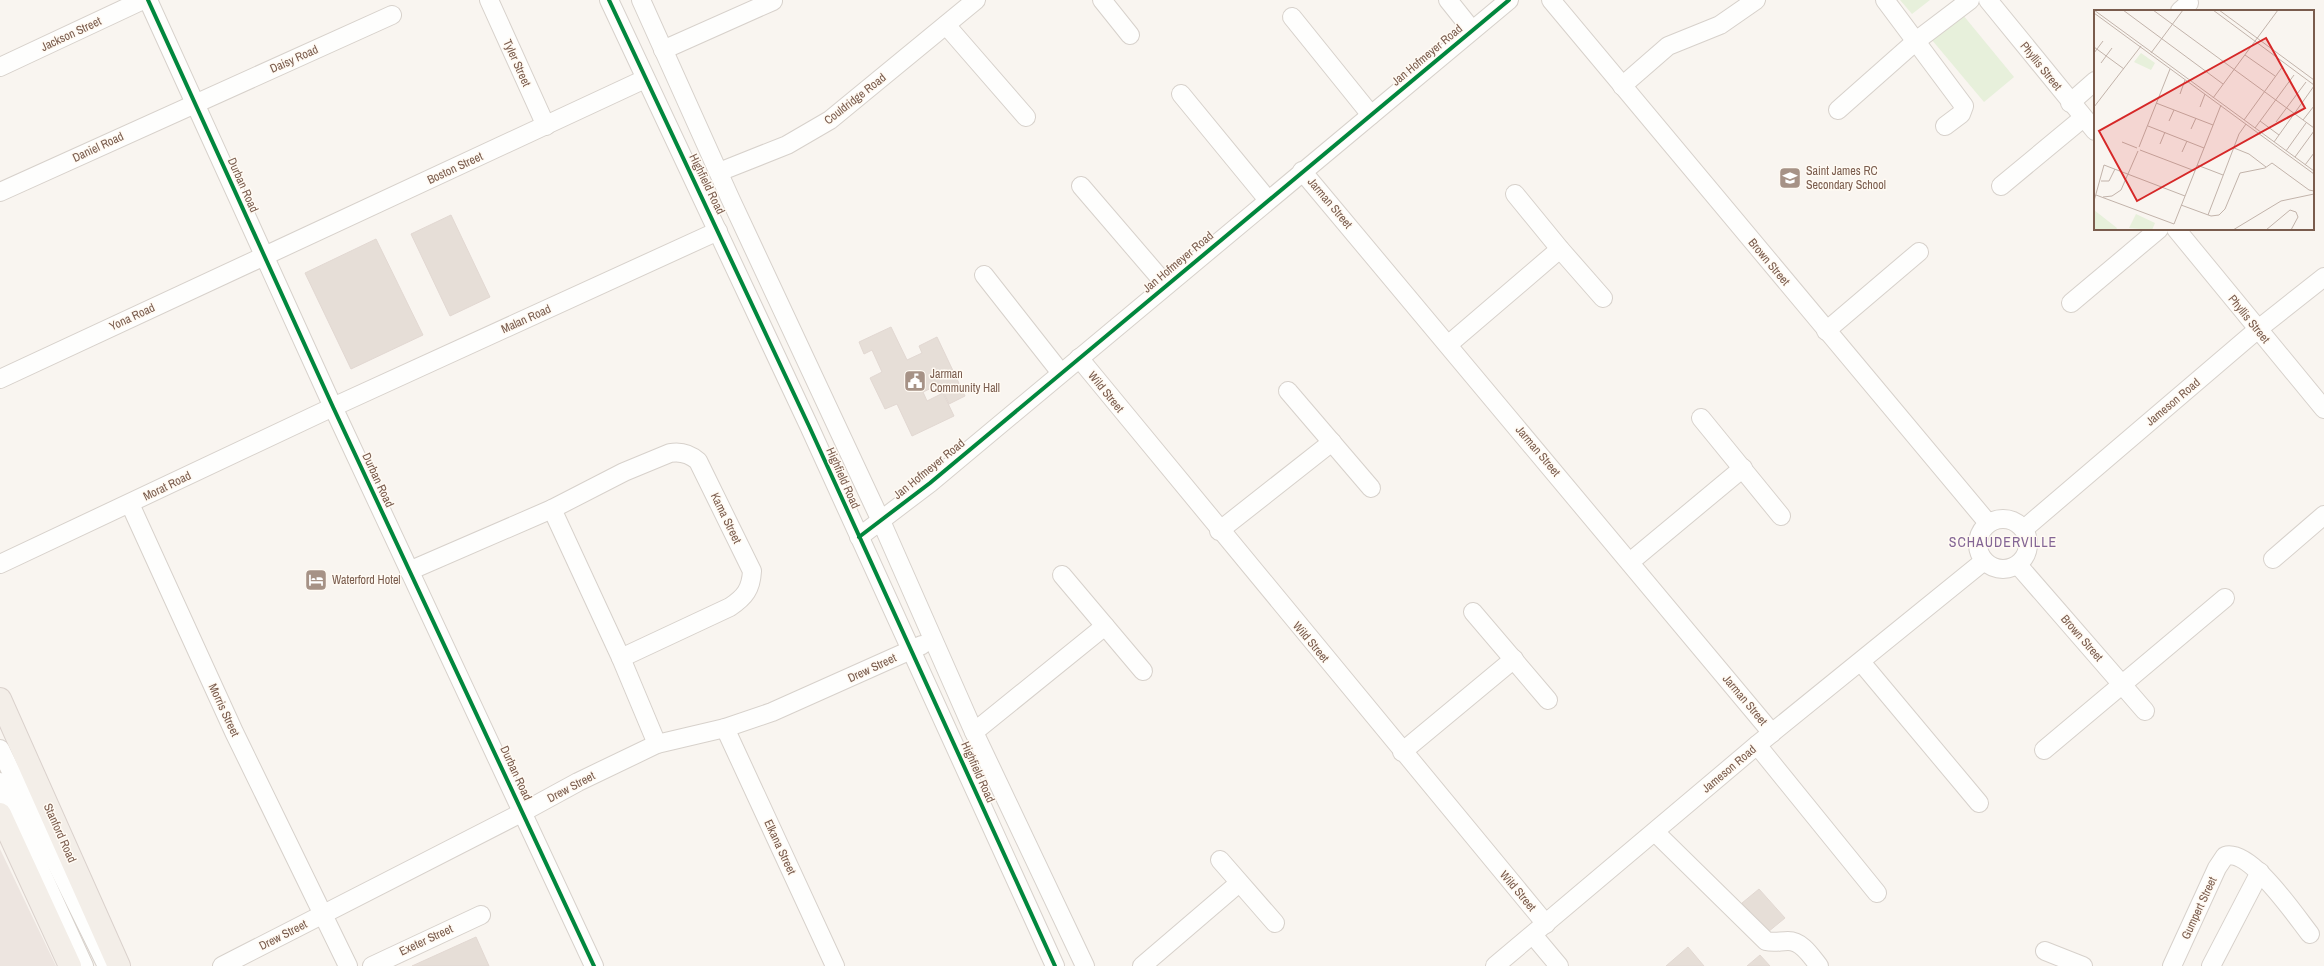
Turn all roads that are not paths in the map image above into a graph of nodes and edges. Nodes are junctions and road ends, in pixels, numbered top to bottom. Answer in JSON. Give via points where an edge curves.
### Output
{"nodes":[{"id":1,"x":143,"y":0,"type":"edge"},
{"id":2,"x":148,"y":0,"type":"edge"},
{"id":3,"x":489,"y":0,"type":"edge"},
{"id":4,"x":609,"y":0,"type":"edge"},
{"id":5,"x":640,"y":0,"type":"edge"},
{"id":6,"x":976,"y":0,"type":"edge"},
{"id":7,"x":1102,"y":0,"type":"edge"},
{"id":8,"x":1448,"y":0,"type":"edge"},
{"id":9,"x":1509,"y":0,"type":"edge"},
{"id":10,"x":1551,"y":0,"type":"edge"},
{"id":11,"x":1756,"y":0,"type":"edge"},
{"id":12,"x":1885,"y":0,"type":"edge"},
{"id":13,"x":1970,"y":0,"type":"edge"},
{"id":14,"x":1988,"y":0,"type":"edge"},
{"id":15,"x":773,"y":1,"type":"dead end"},
{"id":16,"x":392,"y":15,"type":"dead end"},
{"id":17,"x":1292,"y":17,"type":"dead end"},
{"id":18,"x":946,"y":25,"type":"junction"},
{"id":19,"x":1472,"y":30,"type":"junction"},
{"id":20,"x":1130,"y":35,"type":"dead end"},
{"id":21,"x":1916,"y":41,"type":"junction"},
{"id":22,"x":663,"y":50,"type":"junction"},
{"id":23,"x":0,"y":67,"type":"edge"},
{"id":24,"x":646,"y":79,"type":"junction"},
{"id":25,"x":2094,"y":82,"type":"edge"},
{"id":26,"x":1622,"y":86,"type":"junction"},
{"id":27,"x":1181,"y":94,"type":"dead end"},
{"id":28,"x":196,"y":102,"type":"junction"},
{"id":29,"x":2070,"y":103,"type":"junction"},
{"id":30,"x":1838,"y":110,"type":"dead end"},
{"id":31,"x":1371,"y":115,"type":"junction"},
{"id":32,"x":1026,"y":117,"type":"dead end"},
{"id":33,"x":2083,"y":118,"type":"junction"},
{"id":34,"x":546,"y":126,"type":"junction"},
{"id":35,"x":1945,"y":126,"type":"dead end"},
{"id":36,"x":2094,"y":131,"type":"edge"},
{"id":37,"x":1302,"y":171,"type":"junction"},
{"id":38,"x":719,"y":172,"type":"junction"},
{"id":39,"x":1081,"y":186,"type":"dead end"},
{"id":40,"x":2001,"y":186,"type":"dead end"},
{"id":41,"x":0,"y":192,"type":"edge"},
{"id":42,"x":1515,"y":194,"type":"dead end"},
{"id":43,"x":1268,"y":200,"type":"junction"},
{"id":44,"x":2158,"y":230,"type":"edge"},
{"id":45,"x":2177,"y":230,"type":"edge"},
{"id":46,"x":718,"y":231,"type":"junction"},
{"id":47,"x":1560,"y":249,"type":"junction"},
{"id":48,"x":1919,"y":252,"type":"dead end"},
{"id":49,"x":263,"y":255,"type":"junction"},
{"id":50,"x":984,"y":276,"type":"dead end"},
{"id":51,"x":2324,"y":277,"type":"edge"},
{"id":52,"x":1166,"y":285,"type":"junction"},
{"id":53,"x":1603,"y":298,"type":"dead end"},
{"id":54,"x":2072,"y":303,"type":"dead end"},
{"id":55,"x":2258,"y":330,"type":"junction"},
{"id":56,"x":1826,"y":331,"type":"junction"},
{"id":57,"x":1449,"y":344,"type":"junction"},
{"id":58,"x":1079,"y":358,"type":"junction"},
{"id":59,"x":1061,"y":373,"type":"junction"},
{"id":60,"x":0,"y":379,"type":"edge"},
{"id":61,"x":1288,"y":391,"type":"dead end"},
{"id":62,"x":333,"y":407,"type":"junction"},
{"id":63,"x":2324,"y":409,"type":"edge"},
{"id":64,"x":1701,"y":418,"type":"dead end"},
{"id":65,"x":1332,"y":442,"type":"junction"},
{"id":66,"x":1743,"y":468,"type":"junction"},
{"id":67,"x":1371,"y":488,"type":"dead end"},
{"id":68,"x":130,"y":504,"type":"junction"},
{"id":69,"x":552,"y":509,"type":"junction"},
{"id":70,"x":2324,"y":515,"type":"edge"},
{"id":71,"x":1781,"y":516,"type":"dead end"},
{"id":72,"x":881,"y":521,"type":"junction"},
{"id":73,"x":1988,"y":523,"type":"junction"},
{"id":74,"x":2024,"y":529,"type":"junction"},
{"id":75,"x":1219,"y":531,"type":"junction"},
{"id":76,"x":859,"y":537,"type":"junction"},
{"id":77,"x":2272,"y":559,"type":"dead end"},
{"id":78,"x":1984,"y":561,"type":"junction"},
{"id":79,"x":1630,"y":562,"type":"junction"},
{"id":80,"x":0,"y":564,"type":"edge"},
{"id":81,"x":2018,"y":565,"type":"junction"},
{"id":82,"x":409,"y":571,"type":"junction"},
{"id":83,"x":1062,"y":575,"type":"dead end"},
{"id":84,"x":2225,"y":598,"type":"dead end"},
{"id":85,"x":1473,"y":612,"type":"dead end"},
{"id":86,"x":1105,"y":626,"type":"junction"},
{"id":87,"x":934,"y":640,"type":"junction"},
{"id":88,"x":912,"y":650,"type":"junction"},
{"id":89,"x":621,"y":658,"type":"junction"},
{"id":90,"x":1514,"y":659,"type":"junction"},
{"id":91,"x":1861,"y":662,"type":"junction"},
{"id":92,"x":1143,"y":671,"type":"dead end"},
{"id":93,"x":2123,"y":684,"type":"junction"},
{"id":94,"x":0,"y":699,"type":"edge"},
{"id":95,"x":1548,"y":700,"type":"dead end"},
{"id":96,"x":2145,"y":711,"type":"dead end"},
{"id":97,"x":725,"y":728,"type":"junction"},
{"id":98,"x":974,"y":732,"type":"junction"},
{"id":99,"x":1772,"y":733,"type":"junction"},
{"id":100,"x":657,"y":744,"type":"junction"},
{"id":101,"x":1757,"y":745,"type":"junction"},
{"id":102,"x":0,"y":749,"type":"edge"},
{"id":103,"x":2044,"y":750,"type":"dead end"},
{"id":104,"x":1402,"y":752,"type":"junction"},
{"id":105,"x":0,"y":782,"type":"edge"},
{"id":106,"x":1979,"y":803,"type":"dead end"},
{"id":107,"x":523,"y":812,"type":"junction"},
{"id":108,"x":0,"y":814,"type":"edge"},
{"id":109,"x":1655,"y":832,"type":"junction"},
{"id":110,"x":1220,"y":860,"type":"dead end"},
{"id":111,"x":2260,"y":872,"type":"junction"},
{"id":112,"x":1239,"y":883,"type":"junction"},
{"id":113,"x":1877,"y":893,"type":"dead end"},
{"id":114,"x":323,"y":914,"type":"junction"},
{"id":115,"x":481,"y":915,"type":"dead end"},
{"id":116,"x":1275,"y":923,"type":"dead end"},
{"id":117,"x":1539,"y":930,"type":"junction"},
{"id":118,"x":2310,"y":934,"type":"dead end"},
{"id":119,"x":2045,"y":951,"type":"dead end"},
{"id":120,"x":70,"y":966,"type":"edge"},
{"id":121,"x":84,"y":966,"type":"edge"},
{"id":122,"x":107,"y":966,"type":"edge"},
{"id":123,"x":119,"y":966,"type":"edge"},
{"id":124,"x":222,"y":966,"type":"edge"},
{"id":125,"x":348,"y":966,"type":"edge"},
{"id":126,"x":372,"y":966,"type":"edge"},
{"id":127,"x":594,"y":966,"type":"edge"},
{"id":128,"x":835,"y":966,"type":"edge"},
{"id":129,"x":1055,"y":966,"type":"edge"},
{"id":130,"x":1085,"y":966,"type":"edge"},
{"id":131,"x":1142,"y":966,"type":"edge"},
{"id":132,"x":1495,"y":966,"type":"edge"},
{"id":133,"x":1559,"y":966,"type":"edge"},
{"id":134,"x":1819,"y":966,"type":"edge"},
{"id":135,"x":2083,"y":966,"type":"edge"},
{"id":136,"x":2172,"y":966,"type":"edge"},
{"id":137,"x":2211,"y":966,"type":"edge"}],
"edges":[{"from":1,"to":23,"type":"street","name":"Jackson Street"},
{"from":2,"to":28,"type":"street","name":"Durban Road"},
{"from":3,"to":34,"type":"street","name":"Tyler Street"},
{"from":4,"to":24,"type":"street","name":"Highfield Road"},
{"from":5,"to":22,"type":"street","name":"Highfield Road"},
{"from":6,"to":18,"type":"street","name":"Couldridge Road"},
{"from":7,"to":20,"type":"street"},
{"from":8,"to":19,"type":"street"},
{"from":9,"to":19,"type":"street","name":"Jan Hofmeyer Road"},
{"from":10,"to":26,"type":"street","name":"Brown Street"},
{"from":11,"to":26,"type":"street","via":[[1720,25],[1668,46]]},
{"from":12,"to":21,"type":"street"},
{"from":13,"to":21,"type":"street"},
{"from":14,"to":29,"type":"street","name":"Phyllis Street"},
{"from":15,"to":22,"type":"street"},
{"from":16,"to":28,"type":"street","name":"Daisy Road"},
{"from":17,"to":31,"type":"street"},
{"from":18,"to":32,"type":"street"},
{"from":18,"to":38,"type":"street","name":"Couldridge Road","via":[[830,120],[787,145]]},
{"from":19,"to":31,"type":"street","name":"Jan Hofmeyer Road"},
{"from":21,"to":30,"type":"street"},
{"from":21,"to":35,"type":"street","via":[[1964,106],[1963,111]]},
{"from":22,"to":38,"type":"street","name":"Highfield Road"},
{"from":24,"to":34,"type":"street","name":"Boston Street"},
{"from":24,"to":46,"type":"street","name":"Highfield Road"},
{"from":25,"to":29,"type":"street"},
{"from":26,"to":56,"type":"street","name":"Brown Street"},
{"from":27,"to":43,"type":"street"},
{"from":28,"to":41,"type":"street","name":"Daniel Road"},
{"from":28,"to":49,"type":"street","name":"Durban Road"},
{"from":29,"to":33,"type":"street","name":"Phyllis Street"},
{"from":31,"to":37,"type":"street","name":"Jan Hofmeyer Road"},
{"from":33,"to":36,"type":"street","name":"Phyllis Street"},
{"from":33,"to":40,"type":"street"},
{"from":34,"to":49,"type":"street","name":"Boston Street"},
{"from":37,"to":43,"type":"street","name":"Jan Hofmeyer Road"},
{"from":37,"to":57,"type":"street","name":"Jarman Street"},
{"from":38,"to":72,"type":"street","name":"Highfield Road"},
{"from":39,"to":52,"type":"street"},
{"from":42,"to":47,"type":"street"},
{"from":43,"to":52,"type":"street","name":"Jan Hofmeyer Road"},
{"from":44,"to":54,"type":"street"},
{"from":45,"to":55,"type":"street","name":"Phyllis Street"},
{"from":46,"to":62,"type":"street","name":"Malan Road"},
{"from":46,"to":76,"type":"street","name":"Highfield Road"},
{"from":47,"to":53,"type":"street"},
{"from":47,"to":57,"type":"street"},
{"from":48,"to":56,"type":"street"},
{"from":49,"to":60,"type":"street","name":"Yona Road"},
{"from":49,"to":62,"type":"street","name":"Durban Road"},
{"from":50,"to":59,"type":"street"},
{"from":51,"to":55,"type":"street","name":"Jameson Road"},
{"from":52,"to":58,"type":"street","name":"Jan Hofmeyer Road"},
{"from":55,"to":63,"type":"street","name":"Phyllis Street"},
{"from":55,"to":74,"type":"street","name":"Jameson Road"},
{"from":56,"to":73,"type":"street","name":"Brown Street"},
{"from":57,"to":79,"type":"street","name":"Jarman Street"},
{"from":58,"to":59,"type":"street","name":"Jan Hofmeyer Road"},
{"from":58,"to":75,"type":"street","name":"Wild Street"},
{"from":59,"to":72,"type":"street","name":"Jan Hofmeyer Road"},
{"from":61,"to":65,"type":"street"},
{"from":62,"to":68,"type":"street","name":"Morat Road"},
{"from":62,"to":82,"type":"street","name":"Durban Road"},
{"from":64,"to":66,"type":"street"},
{"from":65,"to":67,"type":"street"},
{"from":65,"to":75,"type":"street"},
{"from":66,"to":71,"type":"street"},
{"from":66,"to":79,"type":"street"},
{"from":68,"to":80,"type":"street","name":"Morat Road"},
{"from":68,"to":114,"type":"street","name":"Morris Street","via":[[234,732]]},
{"from":69,"to":82,"type":"street","name":"Kama Street"},
{"from":69,"to":89,"type":"street"},
{"from":69,"to":89,"type":"street","name":"Kama Street","via":[[630,469],[670,453],[684,453],[698,461],[752,571],[748,591],[737,602]]},
{"from":70,"to":77,"type":"street"},
{"from":72,"to":76,"type":"street","name":"Jan Hofmeyer Road"},
{"from":72,"to":87,"type":"street","name":"Highfield Road"},
{"from":73,"to":74,"type":"street","via":[[1995,520],[2011,520]]},
{"from":73,"to":78,"type":"street","via":[[1982,529],[1977,546]]},
{"from":74,"to":81,"type":"street","via":[[2028,552]]},
{"from":75,"to":104,"type":"street","name":"Wild Street"},
{"from":76,"to":88,"type":"street","name":"Highfield Road"},
{"from":78,"to":81,"type":"street","via":[[2004,570]]},
{"from":78,"to":91,"type":"street","name":"Jameson Road"},
{"from":79,"to":99,"type":"street","name":"Jarman Street"},
{"from":81,"to":93,"type":"street","name":"Brown Street"},
{"from":82,"to":107,"type":"street","name":"Durban Road"},
{"from":83,"to":86,"type":"street"},
{"from":84,"to":93,"type":"street"},
{"from":85,"to":90,"type":"street"},
{"from":86,"to":92,"type":"street"},
{"from":86,"to":98,"type":"street"},
{"from":87,"to":88,"type":"street","name":"Drew Street"},
{"from":87,"to":98,"type":"street","name":"Highfield Road"},
{"from":88,"to":97,"type":"street","name":"Drew Street","via":[[772,712]]},
{"from":88,"to":129,"type":"street","name":"Highfield Road"},
{"from":89,"to":100,"type":"street"},
{"from":90,"to":95,"type":"street"},
{"from":90,"to":104,"type":"street"},
{"from":91,"to":99,"type":"street","name":"Jameson Road"},
{"from":91,"to":106,"type":"street"},
{"from":93,"to":96,"type":"street","name":"Brown Street"},
{"from":93,"to":103,"type":"street"},
{"from":94,"to":123,"type":"main road","name":"Stanford Road"},
{"from":97,"to":100,"type":"street","name":"Drew Street"},
{"from":97,"to":128,"type":"street","name":"Elkana Street"},
{"from":98,"to":130,"type":"street","name":"Highfield Road"},
{"from":99,"to":101,"type":"street","name":"Jameson Road"},
{"from":100,"to":107,"type":"street","name":"Drew Street"},
{"from":101,"to":109,"type":"street","name":"Jameson Road"},
{"from":101,"to":113,"type":"street"},
{"from":102,"to":122,"type":"street"},
{"from":104,"to":117,"type":"street","name":"Wild Street"},
{"from":105,"to":121,"type":"street"},
{"from":107,"to":114,"type":"street","name":"Drew Street"},
{"from":107,"to":127,"type":"street","name":"Durban Road"},
{"from":108,"to":120,"type":"main road"},
{"from":109,"to":117,"type":"street","name":"Jameson Road"},
{"from":109,"to":134,"type":"street","via":[[1766,941],[1794,942],[1805,949]]},
{"from":110,"to":112,"type":"street"},
{"from":111,"to":118,"type":"street"},
{"from":111,"to":136,"type":"street","name":"Gumpert Street","via":[[2241,857],[2231,854],[2225,856]]},
{"from":111,"to":137,"type":"street"},
{"from":112,"to":116,"type":"street"},
{"from":112,"to":131,"type":"street"},
{"from":114,"to":124,"type":"street","name":"Drew Street"},
{"from":114,"to":125,"type":"street","name":"Morris Street"},
{"from":115,"to":126,"type":"street","name":"Exeter Street"},
{"from":117,"to":132,"type":"street","name":"Jameson Road"},
{"from":117,"to":133,"type":"street"},
{"from":119,"to":135,"type":"street"}]}
